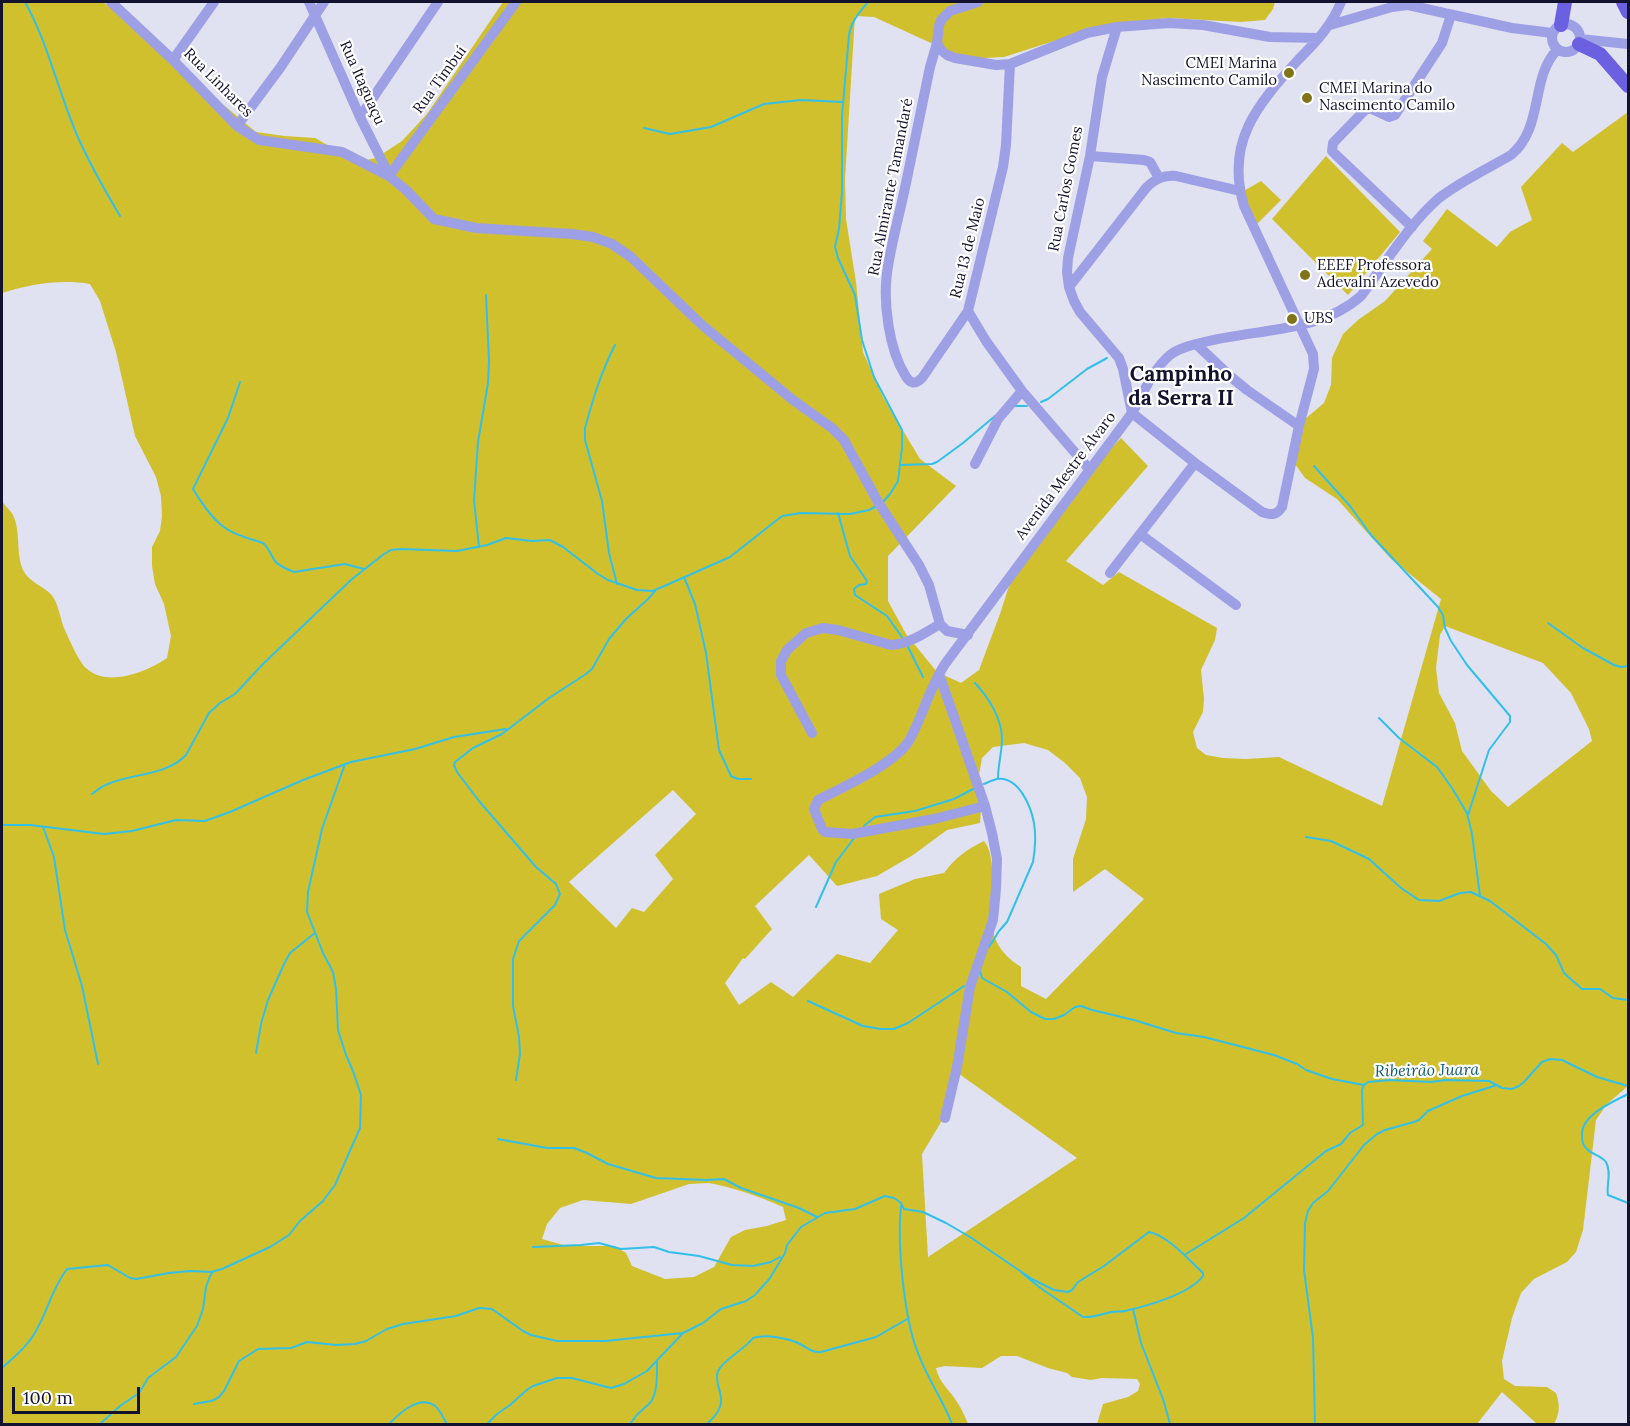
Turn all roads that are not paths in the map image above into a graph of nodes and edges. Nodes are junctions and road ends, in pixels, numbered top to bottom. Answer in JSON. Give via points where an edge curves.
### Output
{"nodes":[{"id":1,"x":111,"y":2,"type":"edge"},
{"id":2,"x":214,"y":2,"type":"edge"},
{"id":3,"x":309,"y":2,"type":"edge"},
{"id":4,"x":324,"y":2,"type":"edge"},
{"id":5,"x":438,"y":2,"type":"edge"},
{"id":6,"x":516,"y":2,"type":"edge"},
{"id":7,"x":978,"y":2,"type":"edge"},
{"id":8,"x":1341,"y":2,"type":"edge"},
{"id":9,"x":1565,"y":2,"type":"edge"},
{"id":10,"x":1623,"y":2,"type":"edge"},
{"id":11,"x":1629,"y":12,"type":"edge"},
{"id":12,"x":315,"y":14,"type":"junction"},
{"id":13,"x":1451,"y":15,"type":"junction"},
{"id":14,"x":1330,"y":25,"type":"junction"},
{"id":15,"x":1117,"y":27,"type":"junction"},
{"id":16,"x":1557,"y":29,"type":"junction"},
{"id":17,"x":1319,"y":38,"type":"junction"},
{"id":18,"x":1580,"y":41,"type":"junction"},
{"id":19,"x":937,"y":44,"type":"junction"},
{"id":20,"x":1629,"y":44,"type":"edge"},
{"id":21,"x":1557,"y":50,"type":"junction"},
{"id":22,"x":173,"y":60,"type":"junction"},
{"id":23,"x":1010,"y":64,"type":"junction"},
{"id":24,"x":1629,"y":86,"type":"edge"},
{"id":25,"x":360,"y":117,"type":"junction"},
{"id":26,"x":237,"y":126,"type":"junction"},
{"id":27,"x":1090,"y":156,"type":"junction"},
{"id":28,"x":389,"y":176,"type":"junction"},
{"id":29,"x":1159,"y":178,"type":"junction"},
{"id":30,"x":1240,"y":191,"type":"junction"},
{"id":31,"x":1412,"y":226,"type":"junction"},
{"id":32,"x":1069,"y":287,"type":"junction"},
{"id":33,"x":968,"y":312,"type":"junction"},
{"id":34,"x":1298,"y":320,"type":"junction"},
{"id":35,"x":1196,"y":344,"type":"junction"},
{"id":36,"x":1022,"y":391,"type":"junction"},
{"id":37,"x":1132,"y":413,"type":"junction"},
{"id":38,"x":1299,"y":426,"type":"junction"},
{"id":39,"x":1195,"y":463,"type":"junction"},
{"id":40,"x":975,"y":464,"type":"dead end"},
{"id":41,"x":1089,"y":470,"type":"junction"},
{"id":42,"x":1140,"y":534,"type":"junction"},
{"id":43,"x":1110,"y":573,"type":"dead end"},
{"id":44,"x":1236,"y":605,"type":"dead end"},
{"id":45,"x":940,"y":624,"type":"junction"},
{"id":46,"x":968,"y":634,"type":"junction"},
{"id":47,"x":939,"y":674,"type":"junction"},
{"id":48,"x":812,"y":733,"type":"dead end"},
{"id":49,"x":985,"y":806,"type":"junction"},
{"id":50,"x":945,"y":1118,"type":"dead end"}],
"edges":[{"from":1,"to":22,"type":"street","name":"Rua Linhares"},
{"from":2,"to":22,"type":"street"},
{"from":3,"to":12,"type":"street","name":"Rua Itaguaçu"},
{"from":4,"to":12,"type":"street"},
{"from":5,"to":25,"type":"street"},
{"from":6,"to":28,"type":"street","name":"Rua Timbuí"},
{"from":7,"to":19,"type":"street","via":[[945,15]]},
{"from":8,"to":14,"type":"street"},
{"from":9,"to":16,"type":"main road"},
{"from":10,"to":11,"type":"main road"},
{"from":12,"to":25,"type":"street","name":"Rua Itaguaçu"},
{"from":12,"to":26,"type":"street"},
{"from":13,"to":14,"type":"street","via":[[1408,5]]},
{"from":13,"to":16,"type":"street","via":[[1512,28]]},
{"from":13,"to":31,"type":"street","via":[[1442,43],[1395,115],[1389,117],[1366,109],[1332,148]]},
{"from":14,"to":17,"type":"street"},
{"from":15,"to":17,"type":"street","via":[[1169,23],[1258,36]]},
{"from":15,"to":23,"type":"street","via":[[1087,33]]},
{"from":15,"to":27,"type":"street","name":"Rua Carlos Gomes","via":[[1100,88]]},
{"from":16,"to":18,"type":"street","via":[[1568,24],[1575,27]]},
{"from":16,"to":21,"type":"street","via":[[1552,43]]},
{"from":17,"to":30,"type":"street","via":[[1254,113],[1242,142]]},
{"from":18,"to":20,"type":"street"},
{"from":18,"to":21,"type":"street","via":[[1571,51]]},
{"from":18,"to":24,"type":"main road","via":[[1600,54]]},
{"from":19,"to":23,"type":"street","via":[[955,58]]},
{"from":19,"to":33,"type":"street","name":"Rua Almirante Tamandaré","via":[[887,273],[893,346],[911,382],[922,378]]},
{"from":21,"to":31,"type":"street","name":"Avenida Mestre Álvaro","via":[[1546,64],[1528,134],[1518,150],[1441,196]]},
{"from":22,"to":26,"type":"street","name":"Rua Linhares"},
{"from":23,"to":33,"type":"street","name":"Rua 13 de Maio","via":[[1003,167]]},
{"from":25,"to":28,"type":"street","name":"Rua Itaguaçu"},
{"from":26,"to":28,"type":"street","name":"Rua Linhares","via":[[259,140],[342,152]]},
{"from":27,"to":29,"type":"street","via":[[1144,160],[1150,162]]},
{"from":27,"to":32,"type":"street","name":"Rua Carlos Gomes","via":[[1068,258]]},
{"from":28,"to":45,"type":"street","via":[[434,219],[476,228],[593,237],[631,257],[702,325],[839,435],[924,576]]},
{"from":29,"to":30,"type":"street","via":[[1176,176]]},
{"from":29,"to":32,"type":"street","via":[[1146,188]]},
{"from":30,"to":34,"type":"street"},
{"from":31,"to":34,"type":"street","name":"Avenida Mestre Álvaro","via":[[1353,303],[1336,313]]},
{"from":32,"to":37,"type":"street","name":"Rua Carlos Gomes","via":[[1080,312],[1119,358]]},
{"from":33,"to":36,"type":"street","name":"Rua 13 de Maio"},
{"from":34,"to":35,"type":"street","name":"Avenida Mestre Álvaro"},
{"from":34,"to":38,"type":"street","via":[[1313,354],[1314,369]]},
{"from":35,"to":37,"type":"street","name":"Avenida Mestre Álvaro","via":[[1170,355]]},
{"from":35,"to":38,"type":"street","via":[[1247,390]]},
{"from":36,"to":40,"type":"street","via":[[998,419]]},
{"from":36,"to":41,"type":"street","name":"Rua 13 de Maio"},
{"from":37,"to":39,"type":"street"},
{"from":37,"to":41,"type":"street","name":"Avenida Mestre Álvaro"},
{"from":38,"to":39,"type":"street","via":[[1279,512],[1262,512]]},
{"from":39,"to":42,"type":"street"},
{"from":41,"to":46,"type":"street","name":"Avenida Mestre Álvaro"},
{"from":42,"to":43,"type":"street"},
{"from":42,"to":44,"type":"street"},
{"from":45,"to":46,"type":"street","via":[[946,631]]},
{"from":45,"to":48,"type":"street","via":[[915,639],[891,645],[824,628],[806,633],[787,650],[781,661],[781,675]]},
{"from":46,"to":47,"type":"street","name":"Avenida Mestre Álvaro"},
{"from":47,"to":49,"type":"street"},
{"from":47,"to":49,"type":"street","name":"Avenida Mestre Álvaro","via":[[909,742],[891,760],[818,800],[815,814],[825,832],[852,834]]},
{"from":49,"to":50,"type":"street","via":[[997,859],[995,911],[970,987]]}]}
